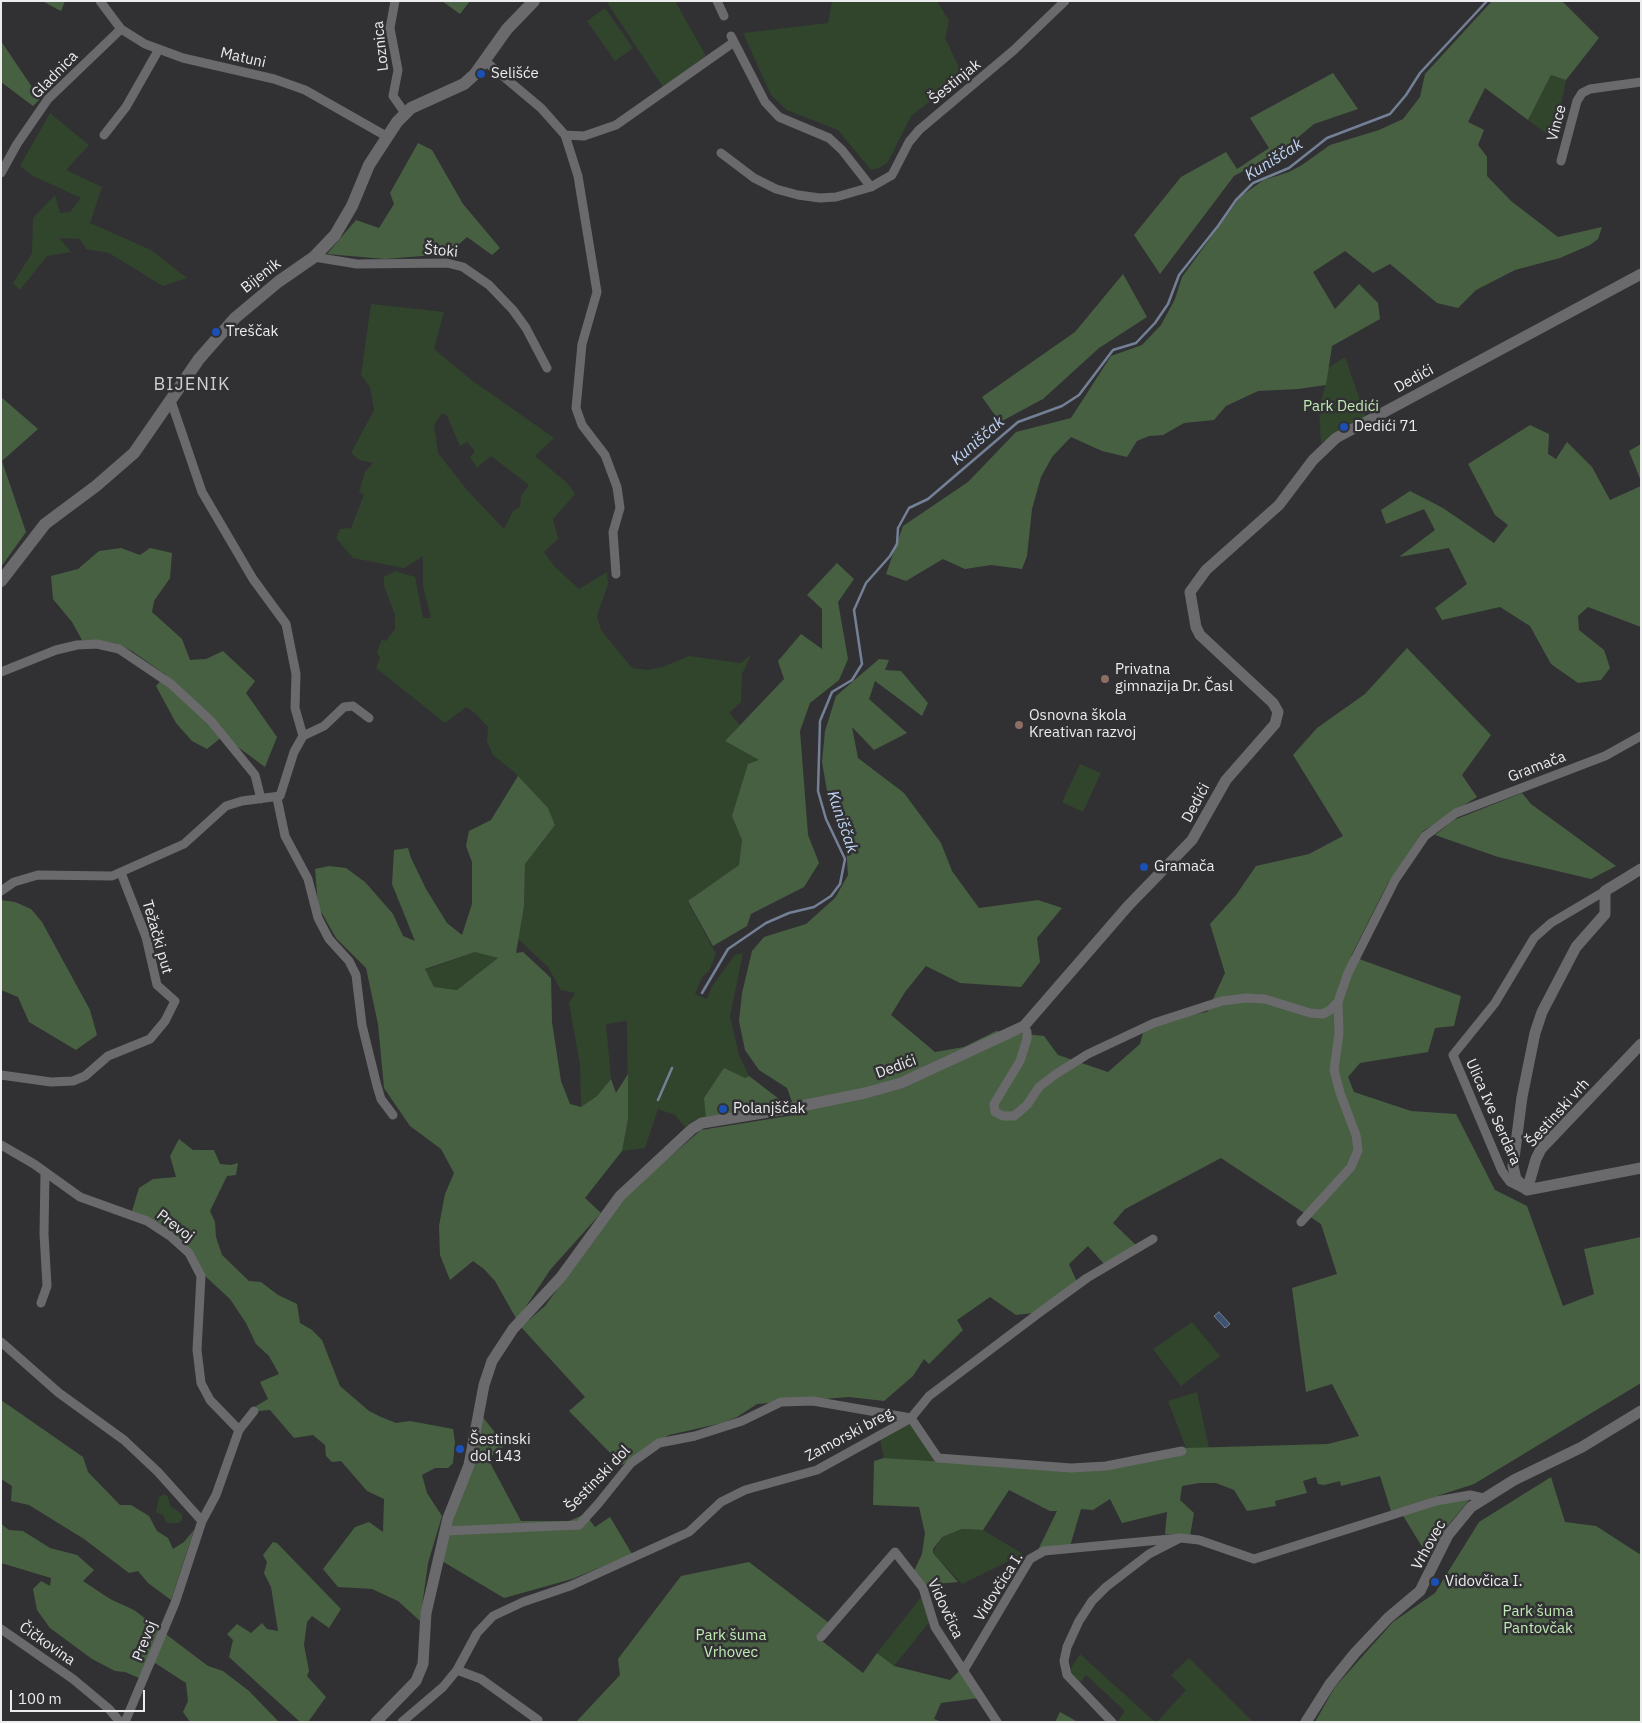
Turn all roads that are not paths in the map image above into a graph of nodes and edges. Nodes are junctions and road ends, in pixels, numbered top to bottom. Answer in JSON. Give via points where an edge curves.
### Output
{"nodes":[{"id":1,"x":100,"y":1,"type":"edge"},
{"id":2,"x":395,"y":1,"type":"edge"},
{"id":3,"x":534,"y":1,"type":"edge"},
{"id":4,"x":717,"y":1,"type":"edge"},
{"id":5,"x":1065,"y":1,"type":"edge"},
{"id":6,"x":724,"y":16,"type":"dead end"},
{"id":7,"x":121,"y":29,"type":"junction"},
{"id":8,"x":159,"y":49,"type":"junction"},
{"id":9,"x":485,"y":61,"type":"junction"},
{"id":10,"x":1641,"y":82,"type":"edge"},
{"id":11,"x":405,"y":114,"type":"junction"},
{"id":12,"x":565,"y":134,"type":"junction"},
{"id":13,"x":104,"y":135,"type":"dead end"},
{"id":14,"x":386,"y":136,"type":"junction"},
{"id":15,"x":721,"y":152,"type":"dead end"},
{"id":16,"x":1561,"y":161,"type":"dead end"},
{"id":17,"x":1,"y":173,"type":"edge"},
{"id":18,"x":871,"y":188,"type":"junction"},
{"id":19,"x":314,"y":257,"type":"junction"},
{"id":20,"x":1641,"y":274,"type":"edge"},
{"id":21,"x":547,"y":368,"type":"dead end"},
{"id":22,"x":171,"y":401,"type":"junction"},
{"id":23,"x":616,"y":574,"type":"dead end"},
{"id":24,"x":1,"y":581,"type":"edge"},
{"id":25,"x":1,"y":672,"type":"edge"},
{"id":26,"x":369,"y":718,"type":"dead end"},
{"id":27,"x":303,"y":736,"type":"junction"},
{"id":28,"x":1641,"y":736,"type":"edge"},
{"id":29,"x":277,"y":798,"type":"junction"},
{"id":30,"x":261,"y":800,"type":"junction"},
{"id":31,"x":1641,"y":869,"type":"edge"},
{"id":32,"x":121,"y":873,"type":"junction"},
{"id":33,"x":1,"y":891,"type":"edge"},
{"id":34,"x":1605,"y":891,"type":"junction"},
{"id":35,"x":1338,"y":1002,"type":"junction"},
{"id":36,"x":1024,"y":1026,"type":"junction"},
{"id":37,"x":1641,"y":1044,"type":"edge"},
{"id":38,"x":1,"y":1075,"type":"edge"},
{"id":39,"x":393,"y":1115,"type":"dead end"},
{"id":40,"x":1,"y":1145,"type":"edge"},
{"id":41,"x":1641,"y":1168,"type":"edge"},
{"id":42,"x":45,"y":1173,"type":"junction"},
{"id":43,"x":1527,"y":1190,"type":"junction"},
{"id":44,"x":1301,"y":1222,"type":"dead end"},
{"id":45,"x":1153,"y":1239,"type":"dead end"},
{"id":46,"x":41,"y":1303,"type":"dead end"},
{"id":47,"x":1,"y":1342,"type":"edge"},
{"id":48,"x":1641,"y":1410,"type":"edge"},
{"id":49,"x":254,"y":1411,"type":"dead end"},
{"id":50,"x":911,"y":1418,"type":"junction"},
{"id":51,"x":239,"y":1430,"type":"junction"},
{"id":52,"x":1182,"y":1451,"type":"dead end"},
{"id":53,"x":1484,"y":1498,"type":"junction"},
{"id":54,"x":202,"y":1521,"type":"junction"},
{"id":55,"x":445,"y":1532,"type":"junction"},
{"id":56,"x":1181,"y":1538,"type":"junction"},
{"id":57,"x":1,"y":1629,"type":"edge"},
{"id":58,"x":821,"y":1637,"type":"dead end"},
{"id":59,"x":457,"y":1670,"type":"junction"},
{"id":60,"x":964,"y":1670,"type":"junction"},
{"id":61,"x":538,"y":1720,"type":"dead end"},
{"id":62,"x":120,"y":1722,"type":"edge"},
{"id":63,"x":125,"y":1722,"type":"edge"},
{"id":64,"x":376,"y":1722,"type":"edge"},
{"id":65,"x":402,"y":1722,"type":"edge"},
{"id":66,"x":997,"y":1722,"type":"edge"},
{"id":67,"x":1112,"y":1722,"type":"edge"},
{"id":68,"x":1306,"y":1722,"type":"edge"}],
"edges":[{"from":1,"to":7,"type":"street","name":"Matuni"},
{"from":2,"to":11,"type":"street","name":"Loznica","via":[[390,28],[398,70],[393,96]]},
{"from":3,"to":9,"type":"main road","name":"Bijenik","via":[[507,29]]},
{"from":4,"to":6,"type":"street"},
{"from":5,"to":18,"type":"street","name":"Šestinjak","via":[[1014,50],[919,130],[909,142],[898,168]]},
{"from":7,"to":8,"type":"street","name":"Matuni"},
{"from":7,"to":17,"type":"street","name":"Gladnica","via":[[48,99]]},
{"from":8,"to":13,"type":"street","via":[[126,107]]},
{"from":8,"to":14,"type":"street","name":"Matuni","via":[[305,90]]},
{"from":9,"to":11,"type":"main road","name":"Bijenik","via":[[464,84],[427,100]]},
{"from":9,"to":12,"type":"street","via":[[541,108]]},
{"from":10,"to":16,"type":"street","name":"Vince","via":[[1582,93]]},
{"from":11,"to":14,"type":"main road","name":"Bijenik"},
{"from":12,"to":18,"type":"street","via":[[584,136],[616,125],[733,39],[764,102],[779,117],[829,138]]},
{"from":12,"to":23,"type":"street","via":[[584,204],[597,284],[597,298],[582,344],[576,408],[582,425],[605,455],[618,486],[620,508],[613,532]]},
{"from":14,"to":19,"type":"main road","name":"Bijenik","via":[[369,165],[346,219]]},
{"from":15,"to":18,"type":"street","name":"Šestinjak","via":[[754,178],[798,195],[836,197]]},
{"from":19,"to":21,"type":"street","name":"Štoki","via":[[357,264],[447,263],[463,267],[489,285],[513,310]]},
{"from":19,"to":22,"type":"main road","name":"Bijenik","via":[[235,318],[199,359]]},
{"from":20,"to":36,"type":"street","name":"Dedići","via":[[1336,438],[1313,460],[1279,505],[1206,570],[1190,592],[1196,627],[1200,635],[1273,703],[1278,712],[1275,724],[1226,780],[1192,840],[1128,906]]},
{"from":22,"to":24,"type":"main road","name":"Bijenik","via":[[134,454],[45,524]]},
{"from":22,"to":27,"type":"street","via":[[202,492],[252,577],[288,630],[296,674],[295,708]]},
{"from":25,"to":30,"type":"street","via":[[77,644],[119,649],[171,684],[212,721],[256,775]]},
{"from":26,"to":27,"type":"street","via":[[353,706],[344,707],[324,726]]},
{"from":27,"to":29,"type":"street","via":[[294,752],[282,794]]},
{"from":28,"to":35,"type":"street","name":"Gramača","via":[[1605,756],[1456,813],[1425,836],[1395,880],[1348,973]]},
{"from":29,"to":30,"type":"street"},
{"from":29,"to":39,"type":"street","via":[[286,836],[308,879],[318,918],[356,975],[361,1016],[377,1086],[381,1099]]},
{"from":30,"to":32,"type":"street","via":[[226,806],[184,844]]},
{"from":31,"to":34,"type":"street","name":"Ulica Ive Serdara"},
{"from":32,"to":33,"type":"street","via":[[103,878],[38,875],[14,882]]},
{"from":32,"to":38,"type":"street","name":"Težački put","via":[[146,937],[156,985],[175,1001],[160,1029],[150,1039],[108,1056],[84,1076],[60,1082]]},
{"from":34,"to":43,"type":"street","name":"Ulica Ive Serdara","via":[[1605,914],[1576,947],[1548,998],[1535,1033],[1513,1166],[1516,1179]]},
{"from":34,"to":43,"type":"street","name":"Ulica Ive Serdara","via":[[1551,923],[1534,938],[1495,1003],[1452,1055],[1502,1171],[1514,1185]]},
{"from":35,"to":36,"type":"street","via":[[1323,1014],[1265,999],[1246,998],[1222,1001],[1154,1023],[1088,1054],[1039,1087],[1027,1105],[1014,1116],[1003,1116],[995,1112],[994,1104],[1020,1060],[1027,1039]]},
{"from":35,"to":44,"type":"street","name":"Gramača","via":[[1334,1070],[1358,1150],[1351,1167]]},
{"from":36,"to":55,"type":"street","name":"Dedići","via":[[901,1083],[787,1109],[702,1123],[692,1129],[620,1196],[561,1277],[513,1329],[492,1361],[484,1385],[469,1465]]},
{"from":37,"to":43,"type":"street","name":"Šestinski vrh","via":[[1542,1149]]},
{"from":40,"to":42,"type":"street","name":"Prevoj"},
{"from":41,"to":43,"type":"street"},
{"from":42,"to":46,"type":"street","via":[[47,1286]]},
{"from":42,"to":51,"type":"street","name":"Prevoj","via":[[80,1197],[147,1221],[189,1252],[200,1276],[197,1350],[201,1383],[210,1400]]},
{"from":45,"to":50,"type":"street","name":"Zamorski breg","via":[[1087,1278],[1038,1313],[929,1396]]},
{"from":47,"to":54,"type":"street","via":[[59,1393],[124,1440]]},
{"from":48,"to":53,"type":"street","name":"Vrhovec","via":[[1582,1447]]},
{"from":49,"to":51,"type":"street","name":"Prevoj"},
{"from":50,"to":52,"type":"street","via":[[938,1458],[1071,1468],[1106,1466]]},
{"from":50,"to":55,"type":"street","name":"Šestinski dol","via":[[813,1401],[781,1402],[742,1421],[660,1443],[631,1463],[579,1525]]},
{"from":50,"to":59,"type":"street","name":"Zamorski breg","via":[[817,1470],[745,1490],[721,1502],[689,1532],[570,1586],[493,1616],[477,1633]]},
{"from":51,"to":54,"type":"street","name":"Prevoj","via":[[217,1493]]},
{"from":53,"to":56,"type":"street","name":"Vidovčica I.","via":[[1470,1495],[1436,1501],[1254,1558],[1199,1540]]},
{"from":53,"to":68,"type":"street","name":"Vrhovec","via":[[1471,1507],[1448,1535],[1420,1591],[1355,1652]]},
{"from":54,"to":63,"type":"street","name":"Prevoj","via":[[175,1603]]},
{"from":55,"to":64,"type":"street","via":[[426,1613],[423,1664],[416,1681]]},
{"from":56,"to":60,"type":"street","name":"Vidovčica I.","via":[[1166,1537],[1038,1554],[1025,1566]]},
{"from":56,"to":67,"type":"street","via":[[1150,1554],[1106,1587],[1092,1601],[1066,1647],[1067,1676]]},
{"from":57,"to":62,"type":"street","name":"Čičkovina","via":[[73,1678]]},
{"from":58,"to":60,"type":"street","name":"Vidovčica","via":[[895,1552],[923,1588],[935,1627]]},
{"from":59,"to":61,"type":"street","via":[[481,1679]]},
{"from":59,"to":65,"type":"street","name":"Zamorski breg","via":[[443,1687]]},
{"from":60,"to":66,"type":"street","name":"Vidovčica"}]}
